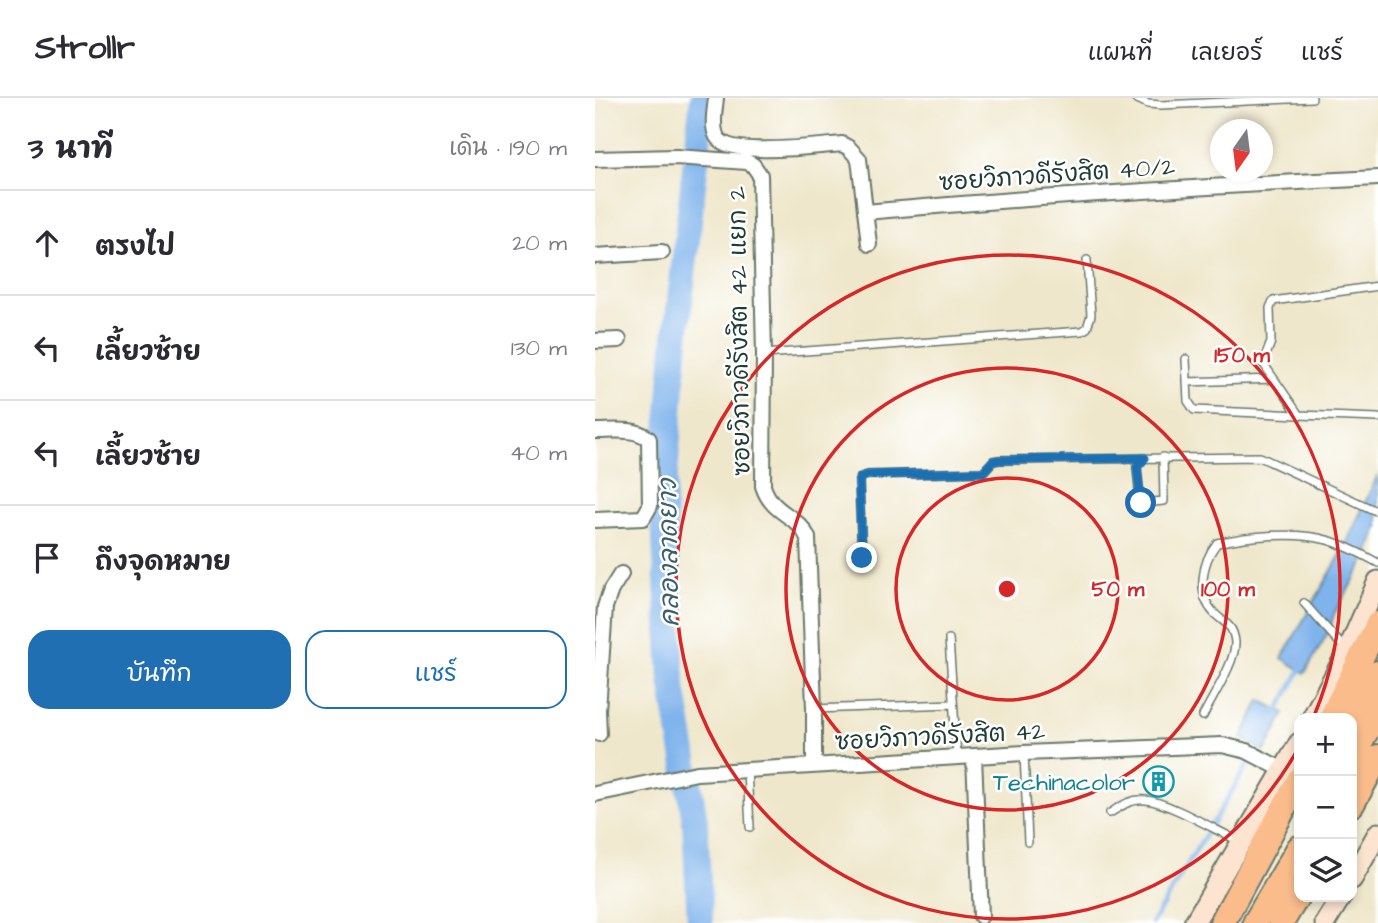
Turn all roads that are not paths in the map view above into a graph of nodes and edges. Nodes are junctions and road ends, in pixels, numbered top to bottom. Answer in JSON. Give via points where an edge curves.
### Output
{"nodes":[{"id":1,"x":716,"y":98,"type":"edge"},
{"id":2,"x":1135,"y":98,"type":"edge"},
{"id":3,"x":1312,"y":98,"type":"edge"},
{"id":4,"x":595,"y":159,"type":"edge"},
{"id":5,"x":1378,"y":178,"type":"edge"},
{"id":6,"x":865,"y":212,"type":"junction"},
{"id":7,"x":869,"y":244,"type":"dead end"},
{"id":8,"x":662,"y":251,"type":"dead end"},
{"id":9,"x":595,"y":256,"type":"edge"},
{"id":10,"x":1087,"y":260,"type":"dead end"},
{"id":11,"x":1378,"y":286,"type":"edge"},
{"id":12,"x":619,"y":340,"type":"dead end"},
{"id":13,"x":595,"y":341,"type":"edge"},
{"id":14,"x":764,"y":354,"type":"junction"},
{"id":15,"x":1186,"y":359,"type":"dead end"},
{"id":16,"x":1273,"y":379,"type":"junction"},
{"id":17,"x":1187,"y":382,"type":"junction"},
{"id":18,"x":1299,"y":415,"type":"junction"},
{"id":19,"x":1378,"y":418,"type":"edge"},
{"id":20,"x":595,"y":431,"type":"edge"},
{"id":21,"x":1163,"y":457,"type":"junction"},
{"id":22,"x":1145,"y":458,"type":"junction"},
{"id":23,"x":1378,"y":512,"type":"edge"},
{"id":24,"x":595,"y":520,"type":"edge"},
{"id":25,"x":862,"y":558,"type":"dead end"},
{"id":26,"x":1378,"y":563,"type":"edge"},
{"id":27,"x":621,"y":574,"type":"dead end"},
{"id":28,"x":1378,"y":581,"type":"edge"},
{"id":29,"x":1304,"y":603,"type":"dead end"},
{"id":30,"x":1378,"y":616,"type":"edge"},
{"id":31,"x":1378,"y":624,"type":"edge"},
{"id":32,"x":949,"y":639,"type":"dead end"},
{"id":33,"x":1350,"y":645,"type":"junction"},
{"id":34,"x":1378,"y":673,"type":"edge"},
{"id":35,"x":953,"y":704,"type":"junction"},
{"id":36,"x":814,"y":709,"type":"junction"},
{"id":37,"x":597,"y":710,"type":"edge"},
{"id":38,"x":1378,"y":710,"type":"edge"},
{"id":39,"x":1315,"y":713,"type":"edge"},
{"id":40,"x":1334,"y":713,"type":"edge"},
{"id":41,"x":1356,"y":713,"type":"edge"},
{"id":42,"x":1203,"y":716,"type":"dead end"},
{"id":43,"x":599,"y":734,"type":"dead end"},
{"id":44,"x":1357,"y":748,"type":"edge"},
{"id":45,"x":1024,"y":754,"type":"junction"},
{"id":46,"x":957,"y":757,"type":"junction"},
{"id":47,"x":974,"y":757,"type":"junction"},
{"id":48,"x":1378,"y":757,"type":"edge"},
{"id":49,"x":814,"y":765,"type":"junction"},
{"id":50,"x":747,"y":770,"type":"junction"},
{"id":51,"x":1378,"y":773,"type":"edge"},
{"id":52,"x":1292,"y":775,"type":"edge"},
{"id":53,"x":595,"y":794,"type":"edge"},
{"id":54,"x":1357,"y":795,"type":"edge"},
{"id":55,"x":1357,"y":809,"type":"edge"},
{"id":56,"x":1110,"y":813,"type":"dead end"},
{"id":57,"x":1294,"y":822,"type":"edge"},
{"id":58,"x":750,"y":827,"type":"dead end"},
{"id":59,"x":1378,"y":833,"type":"edge"},
{"id":60,"x":1028,"y":842,"type":"dead end"},
{"id":61,"x":1243,"y":843,"type":"junction"},
{"id":62,"x":1294,"y":857,"type":"edge"},
{"id":63,"x":1357,"y":870,"type":"edge"},
{"id":64,"x":1294,"y":902,"type":"edge"},
{"id":65,"x":1302,"y":902,"type":"edge"},
{"id":66,"x":1338,"y":902,"type":"edge"},
{"id":67,"x":981,"y":916,"type":"dead end"},
{"id":68,"x":1194,"y":923,"type":"edge"},
{"id":69,"x":1222,"y":923,"type":"edge"},
{"id":70,"x":1236,"y":923,"type":"edge"},
{"id":71,"x":1255,"y":923,"type":"edge"},
{"id":72,"x":1282,"y":923,"type":"edge"},
{"id":73,"x":1289,"y":923,"type":"edge"},
{"id":74,"x":1325,"y":923,"type":"edge"}],
"edges":[{"from":1,"to":6,"type":"street","via":[[716,135],[731,146],[842,144],[849,148],[859,159]]},
{"from":2,"to":3,"type":"lane","via":[[1161,105]]},
{"from":4,"to":14,"type":"street","name":"ซอยวิภาวดีรังสิต 42 แยก 2","via":[[676,157],[753,165],[760,175]]},
{"from":5,"to":6,"type":"street","name":"ซอยวิภาวดีรังสิต 40/2","via":[[1241,183]]},
{"from":6,"to":7,"type":"street"},
{"from":8,"to":9,"type":"street"},
{"from":10,"to":14,"type":"lane","via":[[1091,315],[1082,331]]},
{"from":11,"to":16,"type":"lane","via":[[1273,301],[1271,342],[1263,363]]},
{"from":12,"to":13,"type":"street"},
{"from":14,"to":36,"type":"street","name":"ซอยวิภาวดีรังสิต 42 แยก 2","via":[[763,486],[772,505],[805,530],[808,538]]},
{"from":15,"to":17,"type":"lane"},
{"from":16,"to":17,"type":"lane"},
{"from":16,"to":18,"type":"lane"},
{"from":17,"to":18,"type":"lane","via":[[1194,411]]},
{"from":18,"to":19,"type":"lane"},
{"from":20,"to":24,"type":"street","via":[[631,431],[649,439],[650,506],[643,518]]},
{"from":21,"to":22,"type":"lane"},
{"from":21,"to":22,"type":"lane","via":[[1164,501],[1142,503],[1137,467]]},
{"from":21,"to":23,"type":"lane","via":[[1260,457]]},
{"from":22,"to":25,"type":"lane","via":[[999,460],[983,472],[866,475],[859,482]]},
{"from":26,"to":42,"type":"lane","via":[[1313,536],[1217,543],[1208,554],[1202,583],[1205,600],[1231,626],[1235,644],[1231,662]]},
{"from":27,"to":37,"type":"street","via":[[605,607]]},
{"from":28,"to":33,"type":"main road"},
{"from":29,"to":33,"type":"lane","via":[[1329,631]]},
{"from":30,"to":33,"type":"highway"},
{"from":31,"to":40,"type":"highway"},
{"from":32,"to":35,"type":"lane"},
{"from":33,"to":39,"type":"main road"},
{"from":34,"to":41,"type":"highway"},
{"from":35,"to":36,"type":"lane"},
{"from":35,"to":46,"type":"lane"},
{"from":36,"to":49,"type":"street","name":"ซอยวิภาวดีรังสิต 42 แยก 2"},
{"from":37,"to":43,"type":"street"},
{"from":38,"to":44,"type":"highway"},
{"from":45,"to":47,"type":"street","name":"ซอยวิภาวดีรังสิต 42"},
{"from":45,"to":52,"type":"street","name":"ซอยวิภาวดีรังสิต 42","via":[[1222,745],[1253,753]]},
{"from":45,"to":60,"type":"lane"},
{"from":46,"to":47,"type":"street","name":"ซอยวิภาวดีรังสิต 42"},
{"from":46,"to":49,"type":"street","name":"ซอยวิภาวดีรังสิต 42"},
{"from":47,"to":67,"type":"street"},
{"from":48,"to":54,"type":"highway"},
{"from":49,"to":50,"type":"street","name":"ซอยวิภาวดีรังสิต 42"},
{"from":50,"to":53,"type":"street","name":"ซอยวิภาวดีรังสิต 42","via":[[697,773]]},
{"from":50,"to":58,"type":"lane"},
{"from":51,"to":55,"type":"highway"},
{"from":52,"to":61,"type":"main road"},
{"from":52,"to":69,"type":"highway"},
{"from":56,"to":61,"type":"lane","via":[[1126,803],[1145,800]]},
{"from":57,"to":70,"type":"highway"},
{"from":59,"to":63,"type":"main road"},
{"from":61,"to":68,"type":"main road"},
{"from":62,"to":71,"type":"highway"},
{"from":64,"to":72,"type":"highway"},
{"from":65,"to":73,"type":"highway"},
{"from":66,"to":74,"type":"main road"}]}
